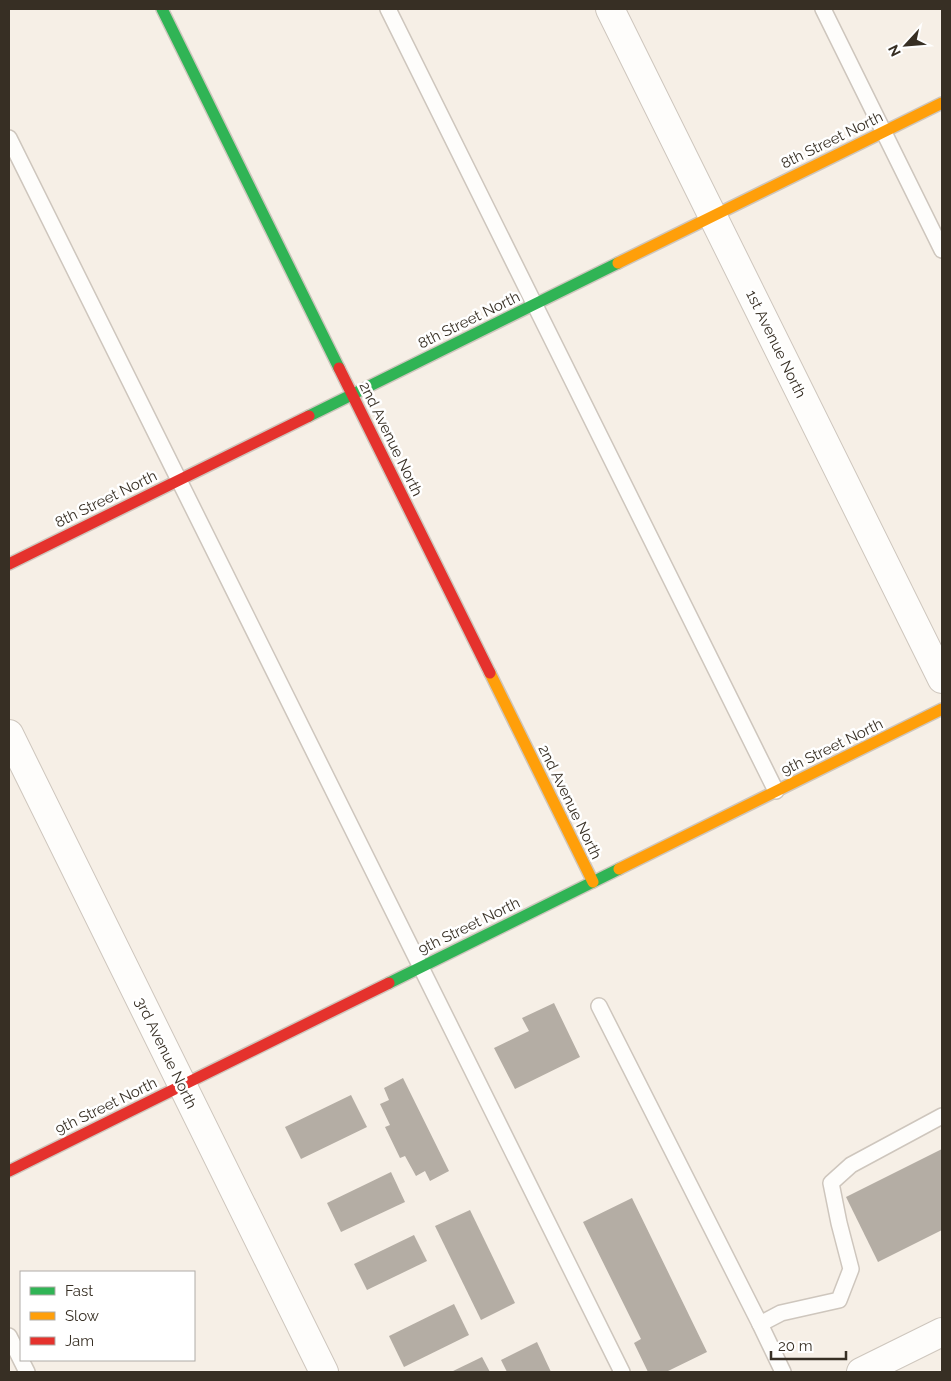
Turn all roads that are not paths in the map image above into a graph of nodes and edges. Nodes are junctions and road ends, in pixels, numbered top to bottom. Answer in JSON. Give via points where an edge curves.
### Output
{"nodes":[{"id":1,"x":162,"y":9,"type":"edge"},
{"id":2,"x":388,"y":9,"type":"edge"},
{"id":3,"x":610,"y":9,"type":"edge"},
{"id":4,"x":823,"y":9,"type":"edge"},
{"id":5,"x":942,"y":103,"type":"edge"},
{"id":6,"x":884,"y":132,"type":"junction"},
{"id":7,"x":9,"y":138,"type":"edge"},
{"id":8,"x":713,"y":216,"type":"junction"},
{"id":9,"x":942,"y":250,"type":"edge"},
{"id":10,"x":535,"y":304,"type":"junction"},
{"id":11,"x":352,"y":394,"type":"junction"},
{"id":12,"x":179,"y":480,"type":"junction"},
{"id":13,"x":9,"y":564,"type":"edge"},
{"id":14,"x":942,"y":679,"type":"edge"},
{"id":15,"x":942,"y":709,"type":"edge"},
{"id":16,"x":9,"y":734,"type":"edge"},
{"id":17,"x":776,"y":791,"type":"junction"},
{"id":18,"x":593,"y":882,"type":"junction"},
{"id":19,"x":420,"y":967,"type":"junction"},
{"id":20,"x":599,"y":1006,"type":"dead end"},
{"id":21,"x":182,"y":1085,"type":"junction"},
{"id":22,"x":942,"y":1116,"type":"edge"},
{"id":23,"x":9,"y":1171,"type":"edge"},
{"id":24,"x":760,"y":1324,"type":"junction"},
{"id":25,"x":942,"y":1332,"type":"edge"},
{"id":26,"x":9,"y":1336,"type":"edge"},
{"id":27,"x":19,"y":1366,"type":"edge"},
{"id":28,"x":324,"y":1372,"type":"edge"},
{"id":29,"x":622,"y":1372,"type":"edge"},
{"id":30,"x":783,"y":1372,"type":"edge"},
{"id":31,"x":861,"y":1372,"type":"edge"}],
"edges":[{"from":1,"to":11,"type":"street","name":"2nd Avenue North"},
{"from":2,"to":10,"type":"lane"},
{"from":3,"to":8,"type":"street","name":"1st Avenue North"},
{"from":4,"to":6,"type":"lane"},
{"from":5,"to":6,"type":"street","name":"8th Street North"},
{"from":6,"to":8,"type":"street","name":"8th Street North"},
{"from":6,"to":9,"type":"lane"},
{"from":7,"to":12,"type":"lane"},
{"from":8,"to":10,"type":"street","name":"8th Street North"},
{"from":8,"to":14,"type":"street","name":"1st Avenue North"},
{"from":10,"to":11,"type":"street","name":"8th Street North"},
{"from":10,"to":17,"type":"lane"},
{"from":11,"to":12,"type":"street","name":"8th Street North"},
{"from":11,"to":18,"type":"street","name":"2nd Avenue North"},
{"from":12,"to":13,"type":"street","name":"8th Street North"},
{"from":12,"to":19,"type":"lane"},
{"from":15,"to":17,"type":"street","name":"9th Street North"},
{"from":16,"to":21,"type":"street","name":"3rd Avenue North"},
{"from":17,"to":18,"type":"street","name":"9th Street North"},
{"from":18,"to":19,"type":"street","name":"9th Street North"},
{"from":19,"to":21,"type":"street","name":"9th Street North"},
{"from":19,"to":29,"type":"lane"},
{"from":20,"to":24,"type":"lane"},
{"from":21,"to":23,"type":"street","name":"9th Street North"},
{"from":21,"to":28,"type":"street","name":"3rd Avenue North"},
{"from":22,"to":24,"type":"lane","via":[[851,1165],[831,1183],[851,1269],[839,1300],[781,1313]]},
{"from":24,"to":30,"type":"lane"},
{"from":25,"to":31,"type":"street"},
{"from":26,"to":27,"type":"lane"}]}
